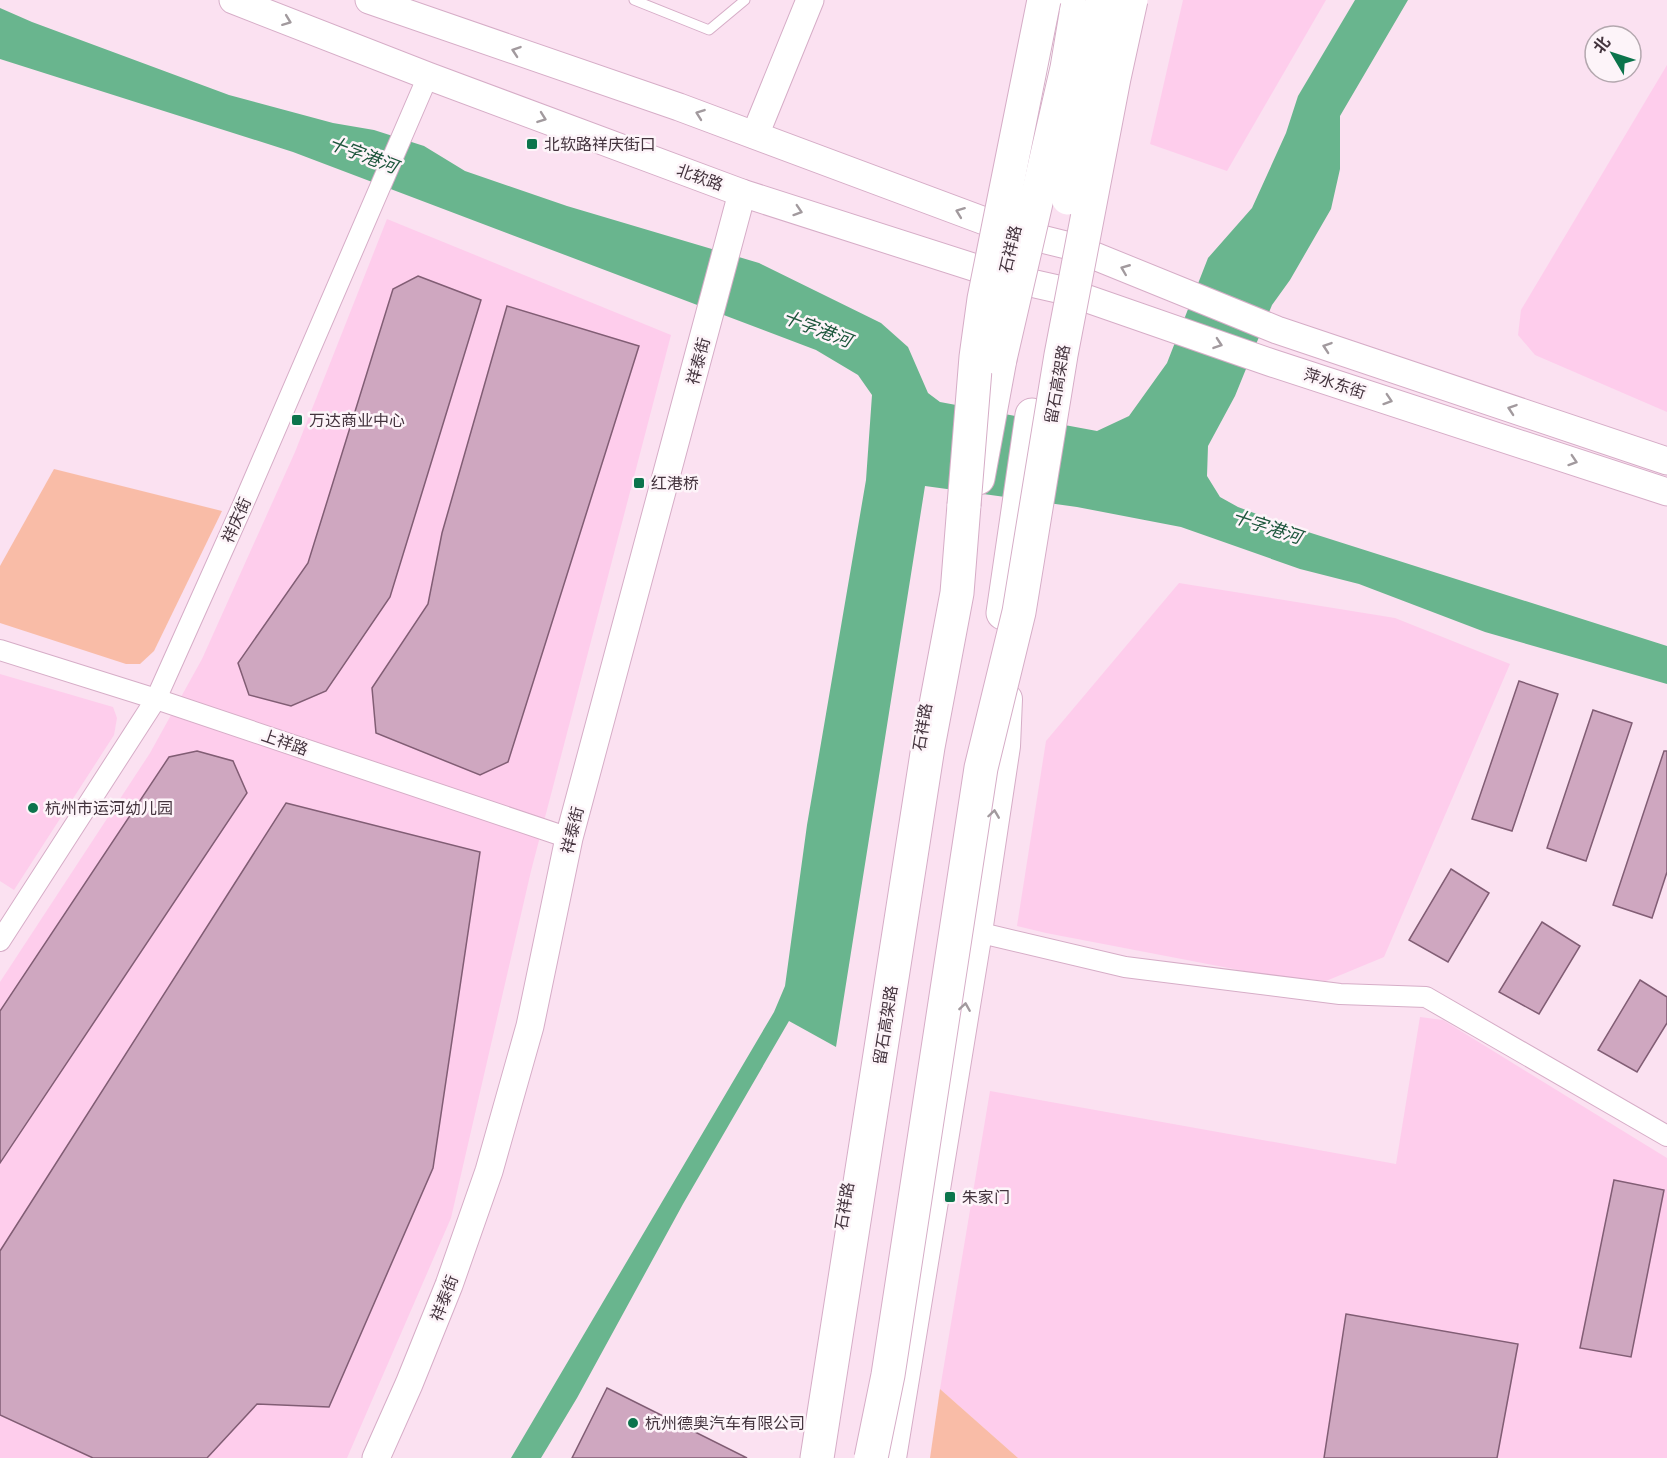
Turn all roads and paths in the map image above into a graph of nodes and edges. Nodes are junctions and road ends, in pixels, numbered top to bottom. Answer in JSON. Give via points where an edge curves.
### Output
{"nodes":[{"id":1,"x":233,"y":0,"type":"edge"},
{"id":2,"x":369,"y":0,"type":"edge"},
{"id":3,"x":634,"y":0,"type":"edge"},
{"id":4,"x":745,"y":0,"type":"edge"},
{"id":5,"x":810,"y":0,"type":"edge"},
{"id":6,"x":1044,"y":0,"type":"edge"},
{"id":7,"x":1065,"y":0,"type":"edge"},
{"id":8,"x":1079,"y":0,"type":"edge"},
{"id":9,"x":1102,"y":0,"type":"edge"},
{"id":10,"x":1116,"y":0,"type":"edge"},
{"id":11,"x":1131,"y":0,"type":"edge"},
{"id":12,"x":428,"y":76,"type":"junction"},
{"id":13,"x":755,"y":135,"type":"junction"},
{"id":14,"x":742,"y":193,"type":"junction"},
{"id":15,"x":1014,"y":232,"type":"junction"},
{"id":16,"x":1070,"y":246,"type":"junction"},
{"id":17,"x":1004,"y":277,"type":"junction"},
{"id":18,"x":1062,"y":290,"type":"junction"},
{"id":19,"x":1667,"y":461,"type":"edge"},
{"id":20,"x":1667,"y":492,"type":"edge"},
{"id":21,"x":957,"y":593,"type":"junction"},
{"id":22,"x":0,"y":650,"type":"edge"},
{"id":23,"x":156,"y":699,"type":"junction"},
{"id":24,"x":981,"y":768,"type":"junction"},
{"id":25,"x":569,"y":838,"type":"junction"},
{"id":26,"x":977,"y":932,"type":"junction"},
{"id":27,"x":0,"y":941,"type":"edge"},
{"id":28,"x":1667,"y":1136,"type":"edge"},
{"id":29,"x":375,"y":1458,"type":"edge"},
{"id":30,"x":803,"y":1458,"type":"edge"},
{"id":31,"x":817,"y":1458,"type":"edge"},
{"id":32,"x":871,"y":1458,"type":"edge"},
{"id":33,"x":891,"y":1458,"type":"edge"}],
"edges":[{"from":1,"to":12,"type":"street","name":"北软路","one_way":true},
{"from":13,"to":2,"type":"street","one_way":true},
{"from":3,"to":4,"type":"lane","via":[[709,30]]},
{"from":5,"to":13,"type":"street"},
{"from":6,"to":21,"type":"highway","name":"留石高架路","bridge":true,"via":[[984,299]]},
{"from":7,"to":15,"type":"main road","name":"石祥路"},
{"from":8,"to":21,"type":"highway","name":"留石高架路","bridge":true,"via":[[1000,359]]},
{"from":9,"to":24,"type":"highway","name":"留石高架路","bridge":true,"via":[[1032,416]]},
{"from":10,"to":16,"type":"main road"},
{"from":11,"to":24,"type":"highway","name":"留石高架路","bridge":true,"via":[[1061,356],[1019,612]]},
{"from":12,"to":14,"type":"street","name":"北软路","one_way":true},
{"from":12,"to":23,"type":"street","name":"祥庆街"},
{"from":15,"to":13,"type":"street","one_way":true},
{"from":14,"to":17,"type":"street","name":"北软路","one_way":true},
{"from":14,"to":25,"type":"street","name":"祥泰街"},
{"from":15,"to":16,"type":"street","name":"萍水东街"},
{"from":15,"to":17,"type":"main road","name":"石祥路"},
{"from":16,"to":18,"type":"main road"},
{"from":19,"to":16,"type":"street","name":"萍水东街","one_way":true,"via":[[1277,330]]},
{"from":17,"to":18,"type":"street","name":"萍水东街"},
{"from":17,"to":30,"type":"main road","name":"石祥路","bridge":true,"via":[[976,392]]},
{"from":18,"to":20,"type":"street","name":"萍水东街","one_way":true},
{"from":26,"to":18,"type":"main road","one_way":true,"via":[[1005,746],[1013,607]]},
{"from":21,"to":31,"type":"highway","name":"留石高架路","via":[[928,747]]},
{"from":22,"to":23,"type":"street","name":"上祥路"},
{"from":23,"to":25,"type":"street","name":"上祥路"},
{"from":23,"to":27,"type":"street","name":"祥庆街"},
{"from":24,"to":32,"type":"highway","name":"留石高架路","bridge":true,"via":[[888,1375]]},
{"from":25,"to":29,"type":"street","name":"祥泰街","via":[[530,1026],[489,1171],[449,1286]]},
{"from":26,"to":28,"type":"street","via":[[1125,967],[1340,994],[1426,997]]},
{"from":33,"to":26,"type":"main road","one_way":true}]}
